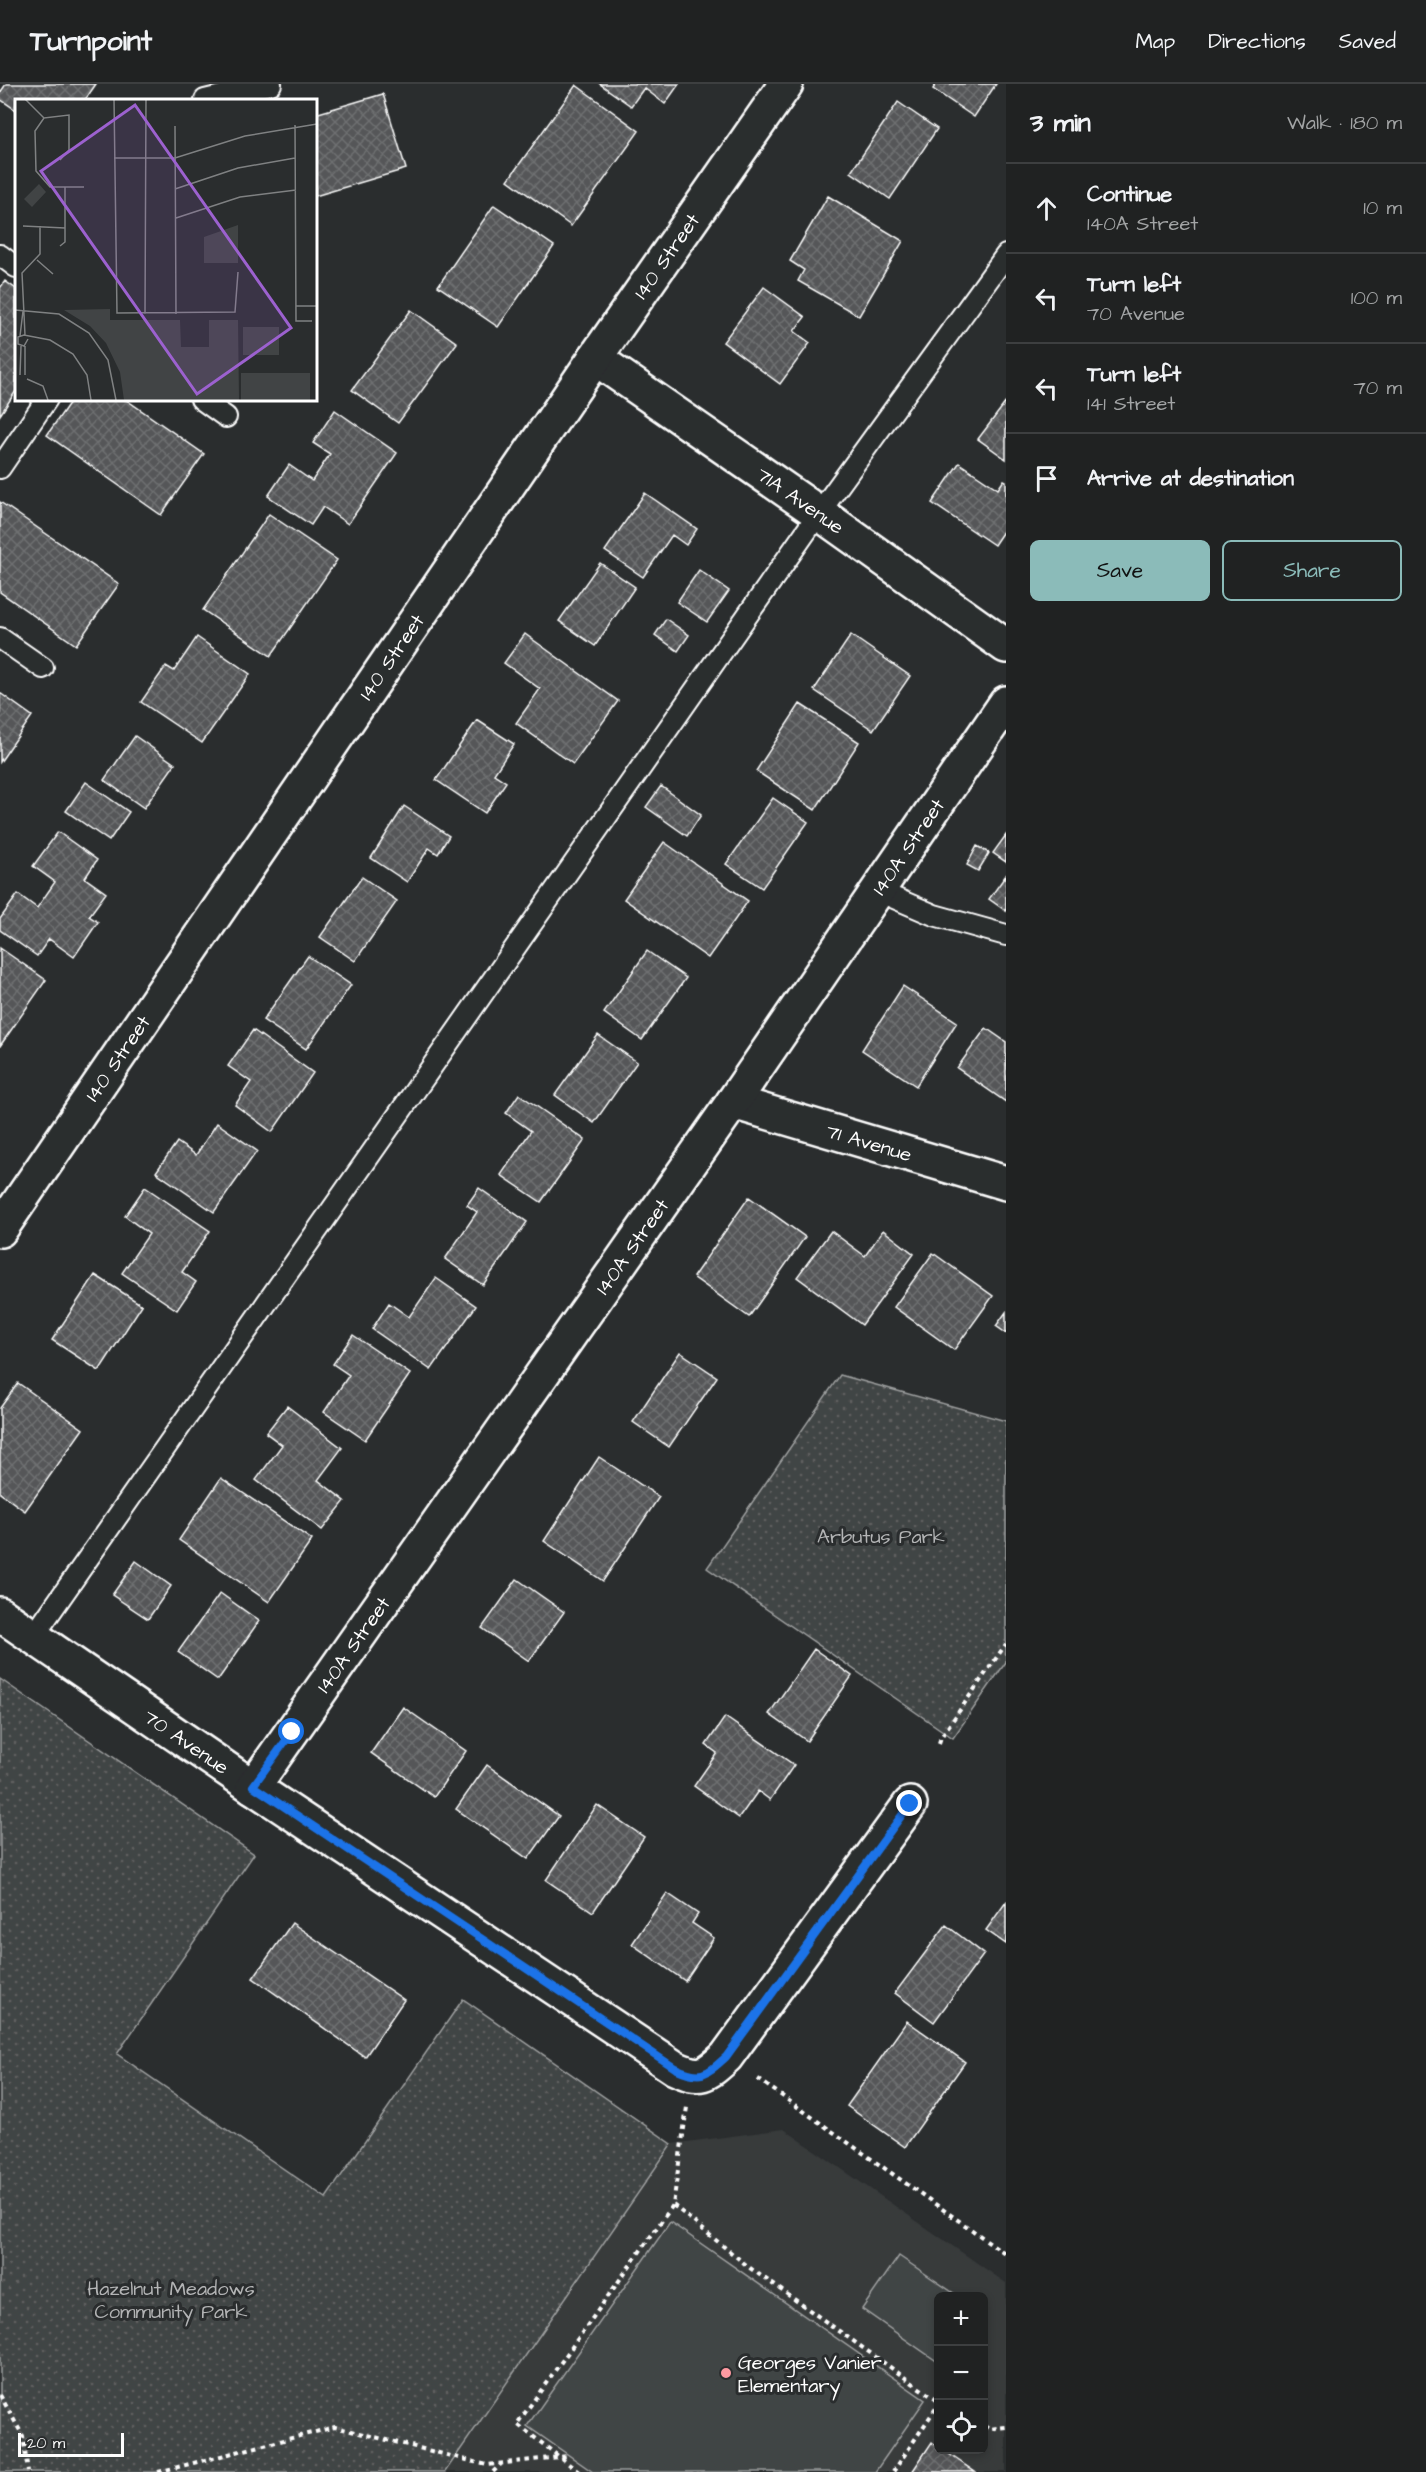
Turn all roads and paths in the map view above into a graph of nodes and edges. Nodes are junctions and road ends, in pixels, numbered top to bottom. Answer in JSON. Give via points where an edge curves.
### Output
{"nodes":[{"id":1,"x":271,"y":84,"type":"edge"},
{"id":2,"x":786,"y":84,"type":"edge"},
{"id":3,"x":209,"y":99,"type":"edge"},
{"id":4,"x":0,"y":255,"type":"edge"},
{"id":5,"x":1006,"y":255,"type":"edge"},
{"id":6,"x":15,"y":266,"type":"edge"},
{"id":7,"x":595,"y":358,"type":"junction"},
{"id":8,"x":46,"y":400,"type":"edge"},
{"id":9,"x":202,"y":400,"type":"edge"},
{"id":10,"x":226,"y":417,"type":"dead end"},
{"id":11,"x":0,"y":468,"type":"edge"},
{"id":12,"x":819,"y":513,"type":"junction"},
{"id":13,"x":0,"y":638,"type":"edge"},
{"id":14,"x":1006,"y":646,"type":"edge"},
{"id":15,"x":43,"y":668,"type":"dead end"},
{"id":16,"x":1006,"y":703,"type":"edge"},
{"id":17,"x":878,"y":891,"type":"junction"},
{"id":18,"x":1006,"y":936,"type":"edge"},
{"id":19,"x":734,"y":1102,"type":"junction"},
{"id":20,"x":1006,"y":1183,"type":"edge"},
{"id":21,"x":0,"y":1230,"type":"edge"},
{"id":22,"x":0,"y":1614,"type":"edge"},
{"id":23,"x":33,"y":1637,"type":"junction"},
{"id":24,"x":1006,"y":1644,"type":"edge"},
{"id":25,"x":939,"y":1743,"type":"dead end"},
{"id":26,"x":253,"y":1786,"type":"junction"},
{"id":27,"x":910,"y":1804,"type":"dead end"},
{"id":28,"x":758,"y":2079,"type":"dead end"},
{"id":29,"x":687,"y":2106,"type":"dead end"},
{"id":30,"x":673,"y":2205,"type":"junction"},
{"id":31,"x":1006,"y":2254,"type":"edge"},
{"id":32,"x":0,"y":2395,"type":"edge"},
{"id":33,"x":1,"y":2400,"type":"edge"},
{"id":34,"x":935,"y":2400,"type":"edge"},
{"id":35,"x":934,"y":2410,"type":"edge"},
{"id":36,"x":1006,"y":2427,"type":"edge"},
{"id":37,"x":988,"y":2428,"type":"edge"},
{"id":38,"x":567,"y":2456,"type":"dead end"},
{"id":39,"x":558,"y":2457,"type":"junction"},
{"id":40,"x":501,"y":2464,"type":"junction"},
{"id":41,"x":28,"y":2472,"type":"edge"},
{"id":42,"x":158,"y":2472,"type":"edge"},
{"id":43,"x":493,"y":2472,"type":"edge"},
{"id":44,"x":579,"y":2472,"type":"edge"},
{"id":45,"x":893,"y":2472,"type":"edge"}],
"edges":[{"from":1,"to":3,"type":"lane"},
{"from":2,"to":7,"type":"street","name":"140 Street"},
{"from":4,"to":6,"type":"lane"},
{"from":5,"to":12,"type":"lane"},
{"from":7,"to":12,"type":"street","name":"71A Avenue"},
{"from":7,"to":21,"type":"street","name":"140 Street"},
{"from":8,"to":11,"type":"lane"},
{"from":9,"to":10,"type":"lane"},
{"from":12,"to":14,"type":"street","name":"71A Avenue"},
{"from":12,"to":23,"type":"lane"},
{"from":13,"to":15,"type":"lane"},
{"from":16,"to":17,"type":"street","name":"140A Street"},
{"from":17,"to":18,"type":"lane","via":[[934,915]]},
{"from":17,"to":19,"type":"street","name":"140A Street"},
{"from":19,"to":20,"type":"street","name":"71 Avenue"},
{"from":19,"to":26,"type":"street","name":"140A Street"},
{"from":22,"to":23,"type":"street","name":"70 Avenue"},
{"from":23,"to":26,"type":"street","name":"70 Avenue"},
{"from":24,"to":25,"type":"path"},
{"from":26,"to":27,"type":"street","name":"70 Avenue","via":[[691,2075],[708,2073],[726,2057]]},
{"from":28,"to":31,"type":"path"},
{"from":29,"to":30,"type":"path"},
{"from":30,"to":34,"type":"path","via":[[750,2268]]},
{"from":30,"to":39,"type":"path","via":[[517,2424]]},
{"from":32,"to":33,"type":"path"},
{"from":33,"to":41,"type":"path","via":[[23,2436]]},
{"from":35,"to":45,"type":"path"},
{"from":36,"to":37,"type":"path"},
{"from":38,"to":39,"type":"path"},
{"from":39,"to":40,"type":"path"},
{"from":39,"to":44,"type":"path"},
{"from":40,"to":42,"type":"path","via":[[487,2465],[335,2427]]},
{"from":40,"to":43,"type":"path"}]}
